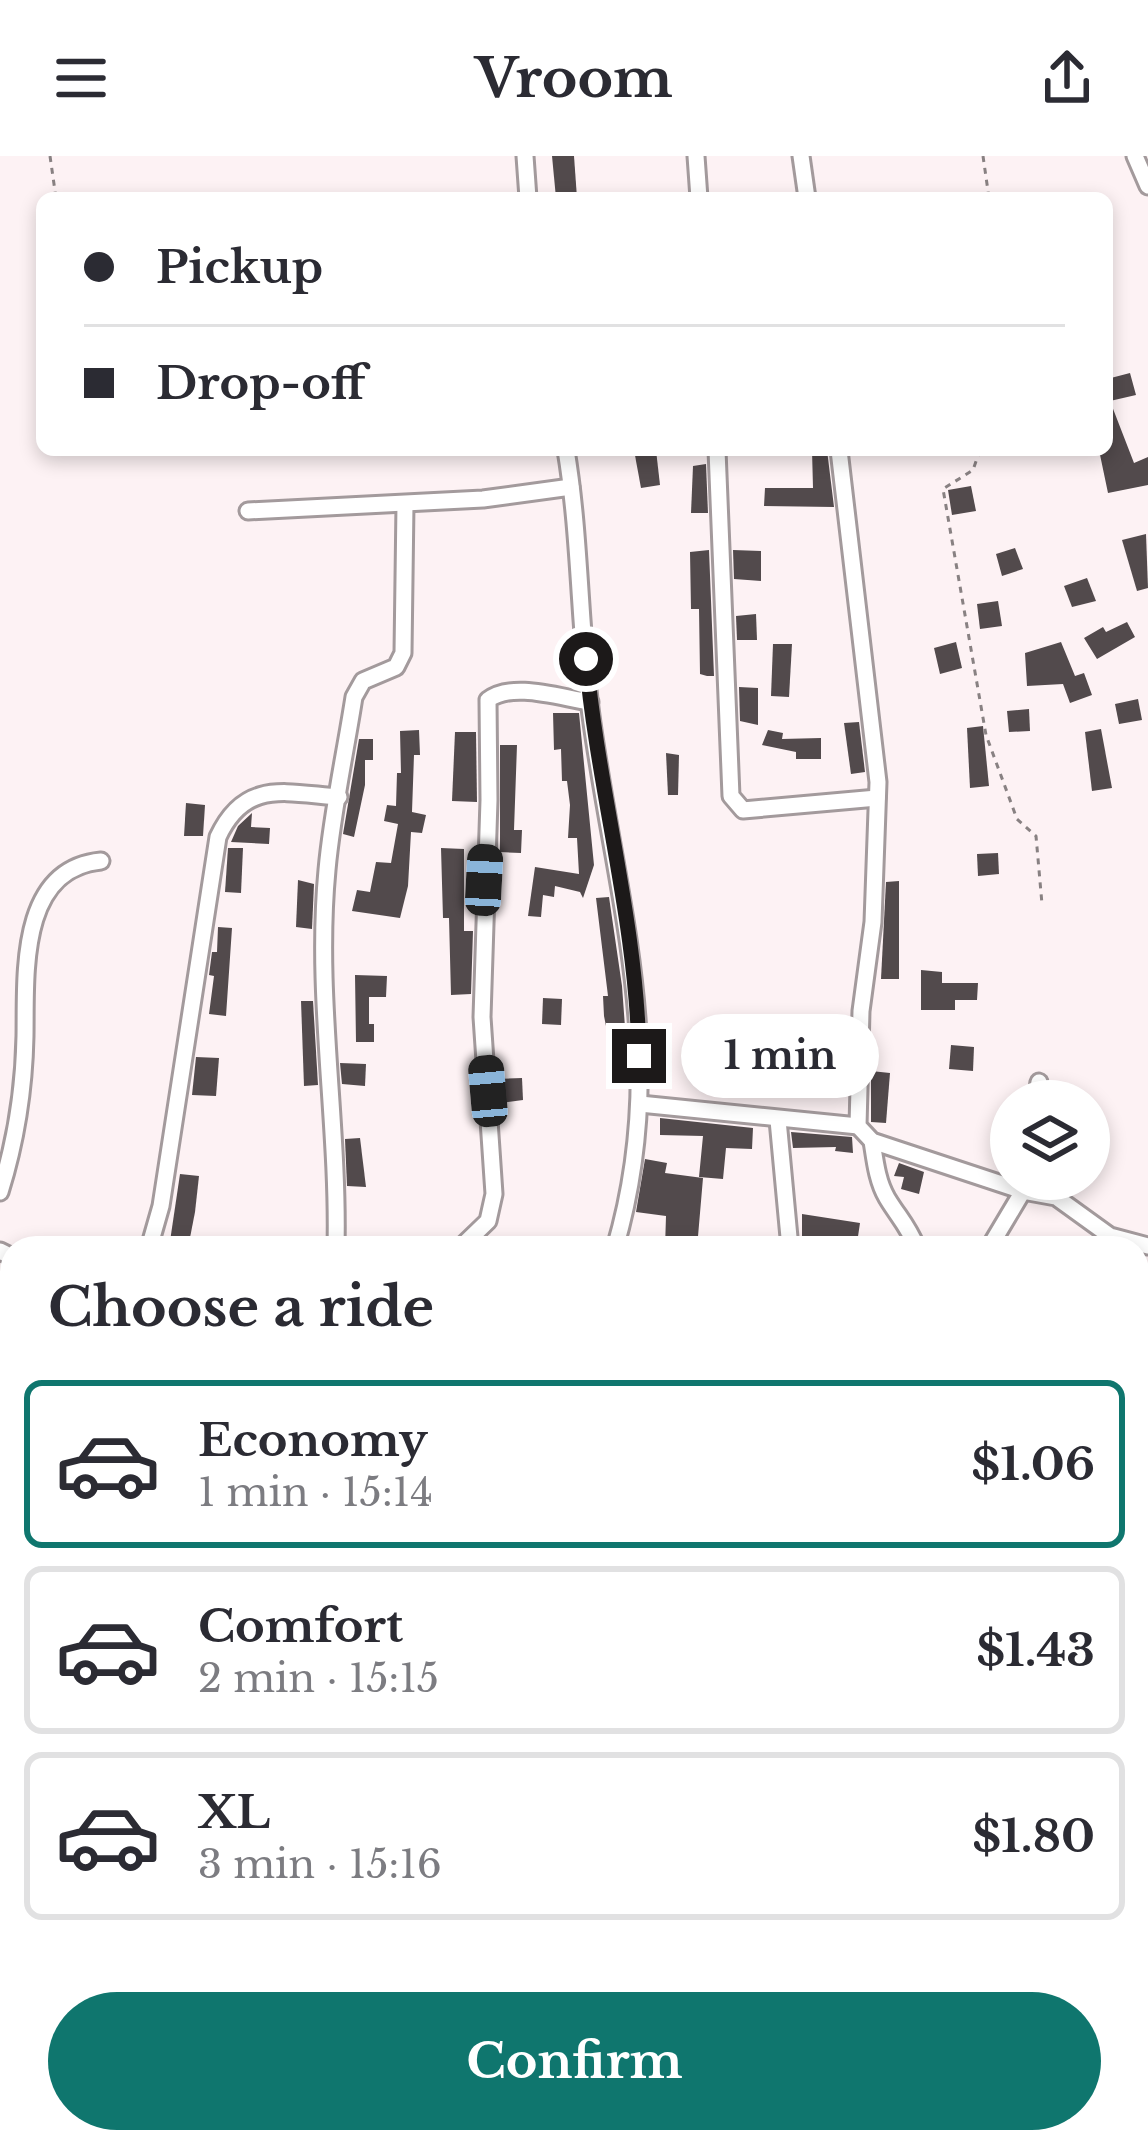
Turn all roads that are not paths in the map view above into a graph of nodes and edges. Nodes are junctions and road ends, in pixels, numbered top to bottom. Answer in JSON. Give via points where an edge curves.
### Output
{"nodes":[{"id":1,"x":525,"y":156,"type":"edge"},
{"id":2,"x":696,"y":156,"type":"edge"},
{"id":3,"x":801,"y":156,"type":"edge"},
{"id":4,"x":1135,"y":156,"type":"edge"},
{"id":5,"x":1148,"y":186,"type":"edge"},
{"id":6,"x":528,"y":192,"type":"edge"},
{"id":7,"x":699,"y":192,"type":"edge"},
{"id":8,"x":806,"y":192,"type":"edge"},
{"id":9,"x":567,"y":456,"type":"edge"},
{"id":10,"x":717,"y":456,"type":"edge"},
{"id":11,"x":840,"y":456,"type":"edge"},
{"id":12,"x":571,"y":488,"type":"junction"},
{"id":13,"x":405,"y":504,"type":"junction"},
{"id":14,"x":248,"y":511,"type":"dead end"},
{"id":15,"x":590,"y":701,"type":"junction"},
{"id":16,"x":339,"y":797,"type":"junction"},
{"id":17,"x":878,"y":798,"type":"junction"},
{"id":18,"x":101,"y":861,"type":"dead end"},
{"id":19,"x":640,"y":1104,"type":"junction"},
{"id":20,"x":778,"y":1120,"type":"junction"},
{"id":21,"x":858,"y":1126,"type":"junction"},
{"id":22,"x":872,"y":1141,"type":"junction"},
{"id":23,"x":990,"y":1175,"type":"edge"},
{"id":24,"x":0,"y":1192,"type":"edge"},
{"id":25,"x":1016,"y":1200,"type":"edge"},
{"id":26,"x":1060,"y":1200,"type":"edge"},
{"id":27,"x":152,"y":1236,"type":"edge"},
{"id":28,"x":336,"y":1236,"type":"edge"},
{"id":29,"x":472,"y":1236,"type":"edge"},
{"id":30,"x":618,"y":1236,"type":"edge"},
{"id":31,"x":789,"y":1236,"type":"edge"},
{"id":32,"x":912,"y":1236,"type":"edge"},
{"id":33,"x":996,"y":1236,"type":"edge"},
{"id":34,"x":1110,"y":1236,"type":"edge"}],
"edges":[{"from":1,"to":6,"type":"street"},
{"from":2,"to":7,"type":"street"},
{"from":3,"to":8,"type":"street"},
{"from":4,"to":5,"type":"street"},
{"from":9,"to":12,"type":"street"},
{"from":10,"to":17,"type":"street","via":[[731,796],[743,810]]},
{"from":11,"to":17,"type":"street"},
{"from":12,"to":13,"type":"street"},
{"from":12,"to":15,"type":"street"},
{"from":13,"to":14,"type":"street"},
{"from":13,"to":16,"type":"street","via":[[403,653],[396,668],[363,681],[354,698]]},
{"from":15,"to":19,"type":"street","via":[[638,1009]]},
{"from":15,"to":29,"type":"street","via":[[514,691],[488,700],[482,1017],[494,1194],[488,1221]]},
{"from":16,"to":27,"type":"street","via":[[271,792],[246,799],[218,837]]},
{"from":16,"to":28,"type":"street","via":[[326,871],[325,1007]]},
{"from":17,"to":21,"type":"street"},
{"from":18,"to":24,"type":"street","via":[[77,863],[54,882],[25,947],[19,1114]]},
{"from":19,"to":20,"type":"street"},
{"from":19,"to":30,"type":"street"},
{"from":20,"to":21,"type":"street"},
{"from":20,"to":31,"type":"street"},
{"from":21,"to":22,"type":"street"},
{"from":22,"to":23,"type":"street"},
{"from":22,"to":32,"type":"street","via":[[880,1182]]},
{"from":25,"to":33,"type":"street"},
{"from":26,"to":34,"type":"street"}]}
